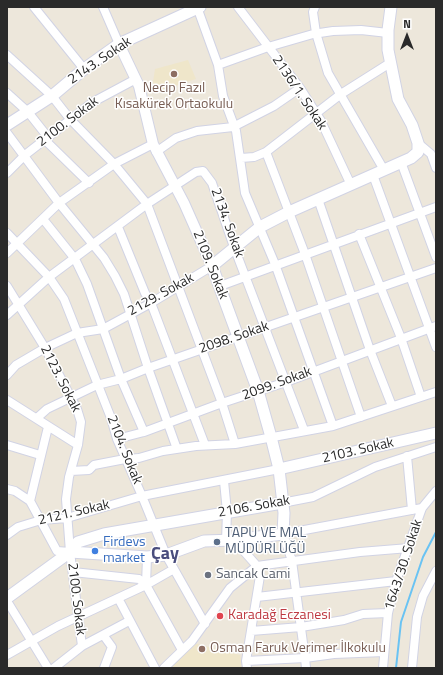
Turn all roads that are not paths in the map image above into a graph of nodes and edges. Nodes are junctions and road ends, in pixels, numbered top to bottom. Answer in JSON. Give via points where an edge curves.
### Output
{"nodes":[{"id":1,"x":34,"y":7,"type":"edge"},
{"id":2,"x":103,"y":7,"type":"edge"},
{"id":3,"x":198,"y":7,"type":"edge"},
{"id":4,"x":238,"y":7,"type":"edge"},
{"id":5,"x":314,"y":7,"type":"edge"},
{"id":6,"x":391,"y":7,"type":"edge"},
{"id":7,"x":388,"y":32,"type":"junction"},
{"id":8,"x":316,"y":34,"type":"junction"},
{"id":9,"x":119,"y":44,"type":"junction"},
{"id":10,"x":268,"y":46,"type":"junction"},
{"id":11,"x":7,"y":54,"type":"edge"},
{"id":12,"x":390,"y":63,"type":"junction"},
{"id":13,"x":218,"y":65,"type":"junction"},
{"id":14,"x":84,"y":69,"type":"junction"},
{"id":15,"x":136,"y":79,"type":"junction"},
{"id":16,"x":300,"y":88,"type":"junction"},
{"id":17,"x":7,"y":93,"type":"edge"},
{"id":18,"x":341,"y":94,"type":"junction"},
{"id":19,"x":52,"y":96,"type":"junction"},
{"id":20,"x":28,"y":112,"type":"junction"},
{"id":21,"x":315,"y":112,"type":"junction"},
{"id":22,"x":70,"y":119,"type":"junction"},
{"id":23,"x":7,"y":125,"type":"edge"},
{"id":24,"x":233,"y":127,"type":"junction"},
{"id":25,"x":7,"y":133,"type":"edge"},
{"id":26,"x":47,"y":136,"type":"junction"},
{"id":27,"x":155,"y":148,"type":"junction"},
{"id":28,"x":418,"y":148,"type":"junction"},
{"id":29,"x":266,"y":152,"type":"junction"},
{"id":30,"x":24,"y":155,"type":"junction"},
{"id":31,"x":241,"y":158,"type":"junction"},
{"id":32,"x":401,"y":162,"type":"junction"},
{"id":33,"x":114,"y":164,"type":"junction"},
{"id":34,"x":436,"y":168,"type":"edge"},
{"id":35,"x":384,"y":170,"type":"junction"},
{"id":36,"x":7,"y":173,"type":"edge"},
{"id":37,"x":373,"y":175,"type":"junction"},
{"id":38,"x":89,"y":183,"type":"junction"},
{"id":39,"x":351,"y":184,"type":"junction"},
{"id":40,"x":173,"y":186,"type":"junction"},
{"id":41,"x":318,"y":199,"type":"junction"},
{"id":42,"x":59,"y":204,"type":"junction"},
{"id":43,"x":147,"y":204,"type":"junction"},
{"id":44,"x":436,"y":207,"type":"edge"},
{"id":45,"x":289,"y":212,"type":"junction"},
{"id":46,"x":420,"y":212,"type":"junction"},
{"id":47,"x":43,"y":219,"type":"junction"},
{"id":48,"x":390,"y":222,"type":"junction"},
{"id":49,"x":118,"y":227,"type":"junction"},
{"id":50,"x":260,"y":227,"type":"junction"},
{"id":51,"x":7,"y":233,"type":"edge"},
{"id":52,"x":359,"y":234,"type":"junction"},
{"id":53,"x":17,"y":243,"type":"junction"},
{"id":54,"x":93,"y":244,"type":"junction"},
{"id":55,"x":333,"y":244,"type":"junction"},
{"id":56,"x":234,"y":247,"type":"junction"},
{"id":57,"x":7,"y":253,"type":"edge"},
{"id":58,"x":305,"y":254,"type":"junction"},
{"id":59,"x":436,"y":257,"type":"edge"},
{"id":60,"x":75,"y":259,"type":"junction"},
{"id":61,"x":275,"y":264,"type":"junction"},
{"id":62,"x":212,"y":266,"type":"junction"},
{"id":63,"x":436,"y":268,"type":"edge"},
{"id":64,"x":247,"y":276,"type":"junction"},
{"id":65,"x":410,"y":276,"type":"junction"},
{"id":66,"x":49,"y":277,"type":"junction"},
{"id":67,"x":7,"y":286,"type":"edge"},
{"id":68,"x":220,"y":286,"type":"junction"},
{"id":69,"x":380,"y":286,"type":"junction"},
{"id":70,"x":178,"y":287,"type":"junction"},
{"id":71,"x":352,"y":297,"type":"junction"},
{"id":72,"x":19,"y":303,"type":"junction"},
{"id":73,"x":151,"y":303,"type":"junction"},
{"id":74,"x":323,"y":306,"type":"junction"},
{"id":75,"x":131,"y":313,"type":"junction"},
{"id":76,"x":7,"y":315,"type":"edge"},
{"id":77,"x":294,"y":317,"type":"junction"},
{"id":78,"x":433,"y":327,"type":"edge"},
{"id":79,"x":103,"y":328,"type":"junction"},
{"id":80,"x":266,"y":328,"type":"junction"},
{"id":81,"x":77,"y":333,"type":"junction"},
{"id":82,"x":237,"y":338,"type":"junction"},
{"id":83,"x":401,"y":338,"type":"junction"},
{"id":84,"x":436,"y":346,"type":"edge"},
{"id":85,"x":45,"y":348,"type":"junction"},
{"id":86,"x":202,"y":349,"type":"junction"},
{"id":87,"x":370,"y":350,"type":"junction"},
{"id":88,"x":172,"y":359,"type":"junction"},
{"id":89,"x":342,"y":360,"type":"junction"},
{"id":90,"x":148,"y":368,"type":"junction"},
{"id":91,"x":312,"y":371,"type":"junction"},
{"id":92,"x":7,"y":375,"type":"edge"},
{"id":93,"x":122,"y":379,"type":"junction"},
{"id":94,"x":286,"y":382,"type":"junction"},
{"id":95,"x":97,"y":385,"type":"junction"},
{"id":96,"x":258,"y":391,"type":"junction"},
{"id":97,"x":436,"y":392,"type":"edge"},
{"id":98,"x":70,"y":396,"type":"junction"},
{"id":99,"x":421,"y":397,"type":"junction"},
{"id":100,"x":7,"y":400,"type":"edge"},
{"id":101,"x":222,"y":403,"type":"junction"},
{"id":102,"x":392,"y":406,"type":"junction"},
{"id":103,"x":194,"y":414,"type":"junction"},
{"id":104,"x":361,"y":416,"type":"junction"},
{"id":105,"x":38,"y":418,"type":"junction"},
{"id":106,"x":168,"y":423,"type":"junction"},
{"id":107,"x":333,"y":426,"type":"junction"},
{"id":108,"x":48,"y":427,"type":"junction"},
{"id":109,"x":304,"y":430,"type":"junction"},
{"id":110,"x":144,"y":432,"type":"junction"},
{"id":111,"x":436,"y":433,"type":"edge"},
{"id":112,"x":271,"y":437,"type":"junction"},
{"id":113,"x":117,"y":440,"type":"junction"},
{"id":114,"x":235,"y":444,"type":"junction"},
{"id":115,"x":7,"y":445,"type":"edge"},
{"id":116,"x":78,"y":445,"type":"junction"},
{"id":117,"x":205,"y":445,"type":"junction"},
{"id":118,"x":436,"y":447,"type":"edge"},
{"id":119,"x":177,"y":449,"type":"junction"},
{"id":120,"x":40,"y":456,"type":"junction"},
{"id":121,"x":407,"y":456,"type":"junction"},
{"id":122,"x":125,"y":459,"type":"junction"},
{"id":123,"x":279,"y":469,"type":"junction"},
{"id":124,"x":71,"y":471,"type":"junction"},
{"id":125,"x":224,"y":481,"type":"junction"},
{"id":126,"x":7,"y":489,"type":"edge"},
{"id":127,"x":436,"y":490,"type":"edge"},
{"id":128,"x":142,"y":496,"type":"junction"},
{"id":129,"x":30,"y":501,"type":"junction"},
{"id":130,"x":282,"y":503,"type":"junction"},
{"id":131,"x":422,"y":508,"type":"junction"},
{"id":132,"x":412,"y":510,"type":"junction"},
{"id":133,"x":226,"y":512,"type":"junction"},
{"id":134,"x":67,"y":518,"type":"junction"},
{"id":135,"x":41,"y":520,"type":"junction"},
{"id":136,"x":154,"y":524,"type":"junction"},
{"id":137,"x":7,"y":534,"type":"edge"},
{"id":138,"x":283,"y":534,"type":"junction"},
{"id":139,"x":230,"y":541,"type":"junction"},
{"id":140,"x":409,"y":548,"type":"junction"},
{"id":141,"x":70,"y":552,"type":"junction"},
{"id":142,"x":166,"y":555,"type":"junction"},
{"id":143,"x":147,"y":556,"type":"junction"},
{"id":144,"x":292,"y":561,"type":"junction"},
{"id":145,"x":257,"y":566,"type":"junction"},
{"id":146,"x":174,"y":569,"type":"junction"},
{"id":147,"x":436,"y":571,"type":"edge"},
{"id":148,"x":73,"y":572,"type":"junction"},
{"id":149,"x":396,"y":581,"type":"junction"},
{"id":150,"x":146,"y":584,"type":"junction"},
{"id":151,"x":296,"y":593,"type":"junction"},
{"id":152,"x":257,"y":597,"type":"junction"},
{"id":153,"x":118,"y":598,"type":"junction"},
{"id":154,"x":7,"y":600,"type":"edge"},
{"id":155,"x":388,"y":613,"type":"junction"},
{"id":156,"x":77,"y":617,"type":"junction"},
{"id":157,"x":129,"y":621,"type":"junction"},
{"id":158,"x":205,"y":624,"type":"junction"},
{"id":159,"x":300,"y":627,"type":"junction"},
{"id":160,"x":251,"y":631,"type":"junction"},
{"id":161,"x":104,"y":636,"type":"junction"},
{"id":162,"x":30,"y":641,"type":"junction"},
{"id":163,"x":82,"y":646,"type":"junction"},
{"id":164,"x":182,"y":650,"type":"junction"},
{"id":165,"x":384,"y":652,"type":"junction"},
{"id":166,"x":7,"y":655,"type":"edge"},
{"id":167,"x":305,"y":658,"type":"junction"},
{"id":168,"x":247,"y":664,"type":"edge"},
{"id":169,"x":48,"y":668,"type":"edge"},
{"id":170,"x":54,"y":668,"type":"edge"},
{"id":171,"x":104,"y":668,"type":"edge"},
{"id":172,"x":154,"y":668,"type":"edge"},
{"id":173,"x":164,"y":668,"type":"edge"},
{"id":174,"x":306,"y":668,"type":"edge"},
{"id":175,"x":383,"y":668,"type":"edge"},
{"id":176,"x":412,"y":668,"type":"edge"}],
"edges":[{"from":1,"to":14,"type":"street"},
{"from":2,"to":9,"type":"street","name":"2109. Sokak"},
{"from":3,"to":9,"type":"main road","name":"2143. Sokak"},
{"from":3,"to":13,"type":"street"},
{"from":4,"to":10,"type":"street","name":"2136/1. Sokak"},
{"from":5,"to":8,"type":"street"},
{"from":6,"to":7,"type":"main road"},
{"from":7,"to":8,"type":"street","via":[[361,30]]},
{"from":7,"to":12,"type":"main road"},
{"from":8,"to":10,"type":"street"},
{"from":8,"to":18,"type":"street","via":[[328,73]]},
{"from":9,"to":14,"type":"main road","name":"2143. Sokak"},
{"from":9,"to":15,"type":"street","name":"2109. Sokak"},
{"from":10,"to":13,"type":"street"},
{"from":10,"to":16,"type":"street","name":"2136/1. Sokak"},
{"from":11,"to":19,"type":"street"},
{"from":12,"to":18,"type":"street"},
{"from":12,"to":28,"type":"main road","via":[[398,99],[412,125]]},
{"from":13,"to":24,"type":"street","via":[[223,96]]},
{"from":14,"to":19,"type":"main road","name":"2143. Sokak"},
{"from":15,"to":22,"type":"street","name":"2100. Sokak","via":[[93,102]]},
{"from":15,"to":27,"type":"street","name":"2109. Sokak"},
{"from":16,"to":21,"type":"street","name":"2136/1. Sokak"},
{"from":16,"to":24,"type":"street","via":[[274,106]]},
{"from":17,"to":20,"type":"street"},
{"from":18,"to":21,"type":"street"},
{"from":18,"to":35,"type":"street"},
{"from":19,"to":20,"type":"main road","name":"2143. Sokak"},
{"from":19,"to":22,"type":"street"},
{"from":20,"to":23,"type":"main road","name":"2143. Sokak"},
{"from":20,"to":26,"type":"street"},
{"from":21,"to":29,"type":"street"},
{"from":21,"to":39,"type":"street","name":"2136/1. Sokak"},
{"from":22,"to":26,"type":"street","name":"2100. Sokak"},
{"from":22,"to":33,"type":"street"},
{"from":24,"to":27,"type":"street","via":[[197,131]]},
{"from":24,"to":31,"type":"street"},
{"from":25,"to":30,"type":"street"},
{"from":26,"to":30,"type":"street","name":"2100. Sokak"},
{"from":26,"to":38,"type":"street","via":[[48,143]]},
{"from":27,"to":33,"type":"street"},
{"from":27,"to":40,"type":"street","name":"2109. Sokak"},
{"from":28,"to":32,"type":"main road","name":"2129. Sokak"},
{"from":28,"to":34,"type":"street","via":[[431,154]]},
{"from":29,"to":31,"type":"street","via":[[254,157]]},
{"from":29,"to":45,"type":"street"},
{"from":30,"to":36,"type":"street","name":"2100. Sokak"},
{"from":30,"to":42,"type":"street"},
{"from":31,"to":50,"type":"street","via":[[245,193]]},
{"from":32,"to":35,"type":"main road","name":"2129. Sokak"},
{"from":32,"to":46,"type":"street"},
{"from":33,"to":38,"type":"street"},
{"from":33,"to":43,"type":"street"},
{"from":35,"to":37,"type":"main road","name":"2129. Sokak"},
{"from":37,"to":39,"type":"main road","name":"2129. Sokak"},
{"from":37,"to":48,"type":"street"},
{"from":38,"to":42,"type":"street"},
{"from":39,"to":41,"type":"main road","name":"2129. Sokak"},
{"from":40,"to":43,"type":"street","name":"2134. Sokak"},
{"from":40,"to":56,"type":"street","name":"2134. Sokak","via":[[196,172],[203,171],[212,183]]},
{"from":40,"to":62,"type":"street","name":"2109. Sokak","via":[[184,203]]},
{"from":41,"to":45,"type":"main road","name":"2129. Sokak"},
{"from":41,"to":55,"type":"street"},
{"from":42,"to":47,"type":"street"},
{"from":42,"to":54,"type":"street"},
{"from":43,"to":49,"type":"street","name":"2134. Sokak"},
{"from":43,"to":70,"type":"street"},
{"from":44,"to":46,"type":"street"},
{"from":45,"to":50,"type":"main road","name":"2129. Sokak"},
{"from":45,"to":58,"type":"street"},
{"from":46,"to":48,"type":"street"},
{"from":46,"to":59,"type":"street"},
{"from":47,"to":53,"type":"street"},
{"from":47,"to":60,"type":"street"},
{"from":48,"to":52,"type":"street"},
{"from":48,"to":65,"type":"street"},
{"from":49,"to":54,"type":"street","name":"2134. Sokak"},
{"from":49,"to":73,"type":"street"},
{"from":50,"to":56,"type":"main road","name":"2129. Sokak"},
{"from":50,"to":61,"type":"street"},
{"from":51,"to":53,"type":"street","name":"2104. Sokak"},
{"from":52,"to":55,"type":"street"},
{"from":52,"to":69,"type":"street"},
{"from":53,"to":57,"type":"street"},
{"from":53,"to":66,"type":"street","name":"2104. Sokak"},
{"from":54,"to":60,"type":"street","name":"2134. Sokak"},
{"from":54,"to":75,"type":"street","via":[[115,276]]},
{"from":55,"to":58,"type":"street"},
{"from":55,"to":71,"type":"street"},
{"from":56,"to":62,"type":"main road","name":"2129. Sokak"},
{"from":56,"to":64,"type":"street","name":"2134. Sokak"},
{"from":58,"to":61,"type":"street"},
{"from":58,"to":74,"type":"street"},
{"from":60,"to":66,"type":"street","name":"2134. Sokak"},
{"from":60,"to":79,"type":"street"},
{"from":61,"to":64,"type":"street"},
{"from":61,"to":77,"type":"street"},
{"from":62,"to":68,"type":"main road","name":"2109. Sokak"},
{"from":62,"to":70,"type":"street","name":"2129. Sokak"},
{"from":63,"to":65,"type":"street","name":"2098. Sokak"},
{"from":64,"to":68,"type":"street"},
{"from":64,"to":80,"type":"street","name":"2134. Sokak"},
{"from":65,"to":69,"type":"street","name":"2098. Sokak"},
{"from":65,"to":78,"type":"street"},
{"from":66,"to":72,"type":"street","name":"2134. Sokak"},
{"from":66,"to":81,"type":"street","name":"2104. Sokak","via":[[64,299]]},
{"from":67,"to":72,"type":"street","name":"2123. Sokak"},
{"from":68,"to":82,"type":"main road","name":"2109. Sokak"},
{"from":69,"to":71,"type":"street","name":"2098. Sokak"},
{"from":69,"to":83,"type":"street"},
{"from":70,"to":73,"type":"street","name":"2129. Sokak"},
{"from":70,"to":86,"type":"street"},
{"from":71,"to":74,"type":"street","name":"2098. Sokak"},
{"from":71,"to":87,"type":"street"},
{"from":72,"to":76,"type":"street","name":"2134. Sokak"},
{"from":72,"to":85,"type":"street","name":"2123. Sokak"},
{"from":73,"to":75,"type":"street","name":"2129. Sokak"},
{"from":73,"to":88,"type":"street"},
{"from":74,"to":77,"type":"street","name":"2098. Sokak"},
{"from":74,"to":89,"type":"street"},
{"from":75,"to":79,"type":"street","name":"2129. Sokak"},
{"from":75,"to":90,"type":"street"},
{"from":77,"to":80,"type":"street","name":"2098. Sokak"},
{"from":77,"to":91,"type":"street"},
{"from":78,"to":83,"type":"street","name":"2099. Sokak"},
{"from":78,"to":84,"type":"street"},
{"from":79,"to":81,"type":"street","name":"2129. Sokak"},
{"from":79,"to":93,"type":"street"},
{"from":80,"to":82,"type":"street","name":"2098. Sokak"},
{"from":80,"to":94,"type":"street","name":"2134. Sokak"},
{"from":81,"to":85,"type":"street","name":"2129. Sokak"},
{"from":81,"to":95,"type":"street","name":"2104. Sokak"},
{"from":82,"to":86,"type":"street","name":"2098. Sokak"},
{"from":82,"to":96,"type":"main road","name":"2109. Sokak"},
{"from":83,"to":87,"type":"street","name":"2099. Sokak"},
{"from":83,"to":99,"type":"street"},
{"from":85,"to":92,"type":"street","name":"2129. Sokak","via":[[16,365]]},
{"from":85,"to":98,"type":"street","name":"2123. Sokak"},
{"from":86,"to":88,"type":"street","name":"2098. Sokak"},
{"from":86,"to":101,"type":"street"},
{"from":87,"to":89,"type":"street","name":"2099. Sokak"},
{"from":87,"to":102,"type":"street"},
{"from":88,"to":90,"type":"street","name":"2098. Sokak"},
{"from":88,"to":103,"type":"street"},
{"from":89,"to":91,"type":"street","name":"2099. Sokak"},
{"from":89,"to":104,"type":"street"},
{"from":90,"to":93,"type":"street","name":"2098. Sokak"},
{"from":90,"to":106,"type":"street"},
{"from":91,"to":94,"type":"street","name":"2099. Sokak"},
{"from":91,"to":107,"type":"street"},
{"from":93,"to":95,"type":"street","name":"2098. Sokak"},
{"from":93,"to":110,"type":"street"},
{"from":94,"to":96,"type":"street","name":"2099. Sokak"},
{"from":94,"to":109,"type":"street","name":"2134. Sokak"},
{"from":95,"to":98,"type":"street","name":"2098. Sokak"},
{"from":95,"to":113,"type":"street","name":"2104. Sokak"},
{"from":96,"to":101,"type":"street","name":"2099. Sokak"},
{"from":96,"to":112,"type":"main road","name":"2109. Sokak"},
{"from":97,"to":99,"type":"street"},
{"from":98,"to":105,"type":"street","name":"2098. Sokak","via":[[47,408]]},
{"from":98,"to":116,"type":"street","name":"2123. Sokak","via":[[81,422]]},
{"from":99,"to":102,"type":"street"},
{"from":100,"to":105,"type":"street"},
{"from":101,"to":103,"type":"street","name":"2099. Sokak"},
{"from":101,"to":114,"type":"street"},
{"from":102,"to":104,"type":"street"},
{"from":103,"to":106,"type":"street","name":"2099. Sokak"},
{"from":103,"to":117,"type":"street"},
{"from":104,"to":107,"type":"street"},
{"from":105,"to":108,"type":"street"},
{"from":106,"to":110,"type":"street","name":"2099. Sokak"},
{"from":106,"to":119,"type":"street"},
{"from":107,"to":109,"type":"street"},
{"from":108,"to":116,"type":"street"},
{"from":108,"to":120,"type":"street"},
{"from":109,"to":112,"type":"street"},
{"from":110,"to":113,"type":"street","name":"2099. Sokak"},
{"from":111,"to":123,"type":"main road","name":"2103. Sokak"},
{"from":112,"to":114,"type":"street"},
{"from":112,"to":123,"type":"main road","name":"2109. Sokak"},
{"from":113,"to":122,"type":"street","name":"2104. Sokak"},
{"from":114,"to":117,"type":"street"},
{"from":115,"to":120,"type":"street"},
{"from":116,"to":124,"type":"street","name":"2123. Sokak"},
{"from":117,"to":119,"type":"street"},
{"from":118,"to":121,"type":"street","name":"2106. Sokak"},
{"from":119,"to":122,"type":"street"},
{"from":120,"to":129,"type":"street"},
{"from":121,"to":130,"type":"street","name":"2106. Sokak","via":[[351,478],[313,497]]},
{"from":121,"to":132,"type":"street"},
{"from":122,"to":124,"type":"street","via":[[94,466],[90,470]]},
{"from":122,"to":128,"type":"street","name":"2104. Sokak"},
{"from":123,"to":125,"type":"street","name":"2104. Sokak"},
{"from":123,"to":130,"type":"main road","name":"2109. Sokak"},
{"from":124,"to":134,"type":"street","name":"2123. Sokak","via":[[66,499]]},
{"from":125,"to":128,"type":"street","name":"2104. Sokak"},
{"from":125,"to":133,"type":"street"},
{"from":126,"to":129,"type":"street","name":"2100. Sokak"},
{"from":127,"to":131,"type":"street","name":"1643/30. Sokak"},
{"from":128,"to":134,"type":"street","name":"2121. Sokak"},
{"from":128,"to":136,"type":"street"},
{"from":129,"to":135,"type":"street","name":"2100. Sokak"},
{"from":130,"to":133,"type":"main road","name":"2106. Sokak"},
{"from":130,"to":138,"type":"main road","name":"2109. Sokak"},
{"from":131,"to":132,"type":"street"},
{"from":131,"to":140,"type":"street","name":"1643/30. Sokak"},
{"from":132,"to":138,"type":"street"},
{"from":133,"to":136,"type":"main road","name":"2106. Sokak"},
{"from":133,"to":139,"type":"street"},
{"from":134,"to":135,"type":"street","name":"2121. Sokak"},
{"from":134,"to":141,"type":"street","name":"2123. Sokak"},
{"from":135,"to":137,"type":"street","name":"2121. Sokak","via":[[18,527]]},
{"from":135,"to":141,"type":"street","name":"2100. Sokak","via":[[57,551]]},
{"from":136,"to":141,"type":"main road","name":"2106. Sokak","via":[[78,542]]},
{"from":136,"to":142,"type":"street"},
{"from":138,"to":139,"type":"main road"},
{"from":138,"to":144,"type":"street"},
{"from":139,"to":142,"type":"main road","via":[[204,541]]},
{"from":139,"to":145,"type":"street"},
{"from":140,"to":144,"type":"street"},
{"from":140,"to":149,"type":"street","name":"1643/30. Sokak"},
{"from":141,"to":143,"type":"main road"},
{"from":141,"to":148,"type":"street","name":"2100. Sokak"},
{"from":141,"to":154,"type":"main road","name":"2106. Sokak"},
{"from":142,"to":143,"type":"main road"},
{"from":142,"to":146,"type":"street"},
{"from":143,"to":150,"type":"street"},
{"from":144,"to":145,"type":"street"},
{"from":144,"to":151,"type":"street"},
{"from":145,"to":152,"type":"street","via":[[260,576]]},
{"from":145,"to":158,"type":"street","via":[[230,588]]},
{"from":146,"to":150,"type":"street"},
{"from":146,"to":158,"type":"street"},
{"from":147,"to":176,"type":"street","via":[[423,596],[417,617]]},
{"from":148,"to":150,"type":"street","via":[[139,579]]},
{"from":148,"to":156,"type":"street","name":"2100. Sokak"},
{"from":149,"to":151,"type":"street"},
{"from":149,"to":155,"type":"street","name":"1643/30. Sokak"},
{"from":150,"to":153,"type":"street"},
{"from":150,"to":164,"type":"street"},
{"from":151,"to":152,"type":"street"},
{"from":151,"to":159,"type":"street"},
{"from":152,"to":160,"type":"street"},
{"from":153,"to":156,"type":"street"},
{"from":153,"to":157,"type":"street"},
{"from":154,"to":162,"type":"street"},
{"from":155,"to":159,"type":"street","via":[[363,614],[344,620]]},
{"from":155,"to":165,"type":"street","name":"1643/30. Sokak"},
{"from":156,"to":162,"type":"street"},
{"from":156,"to":163,"type":"street","name":"2100. Sokak"},
{"from":157,"to":161,"type":"street"},
{"from":157,"to":172,"type":"street"},
{"from":158,"to":164,"type":"street"},
{"from":159,"to":160,"type":"street"},
{"from":159,"to":167,"type":"street"},
{"from":160,"to":168,"type":"street"},
{"from":161,"to":163,"type":"street"},
{"from":161,"to":171,"type":"street","via":[[112,647]]},
{"from":162,"to":166,"type":"street"},
{"from":162,"to":169,"type":"street"},
{"from":163,"to":170,"type":"street"},
{"from":164,"to":173,"type":"street"},
{"from":165,"to":167,"type":"street"},
{"from":165,"to":175,"type":"street","name":"1643/30. Sokak"},
{"from":167,"to":168,"type":"street"},
{"from":167,"to":174,"type":"street"}]}
